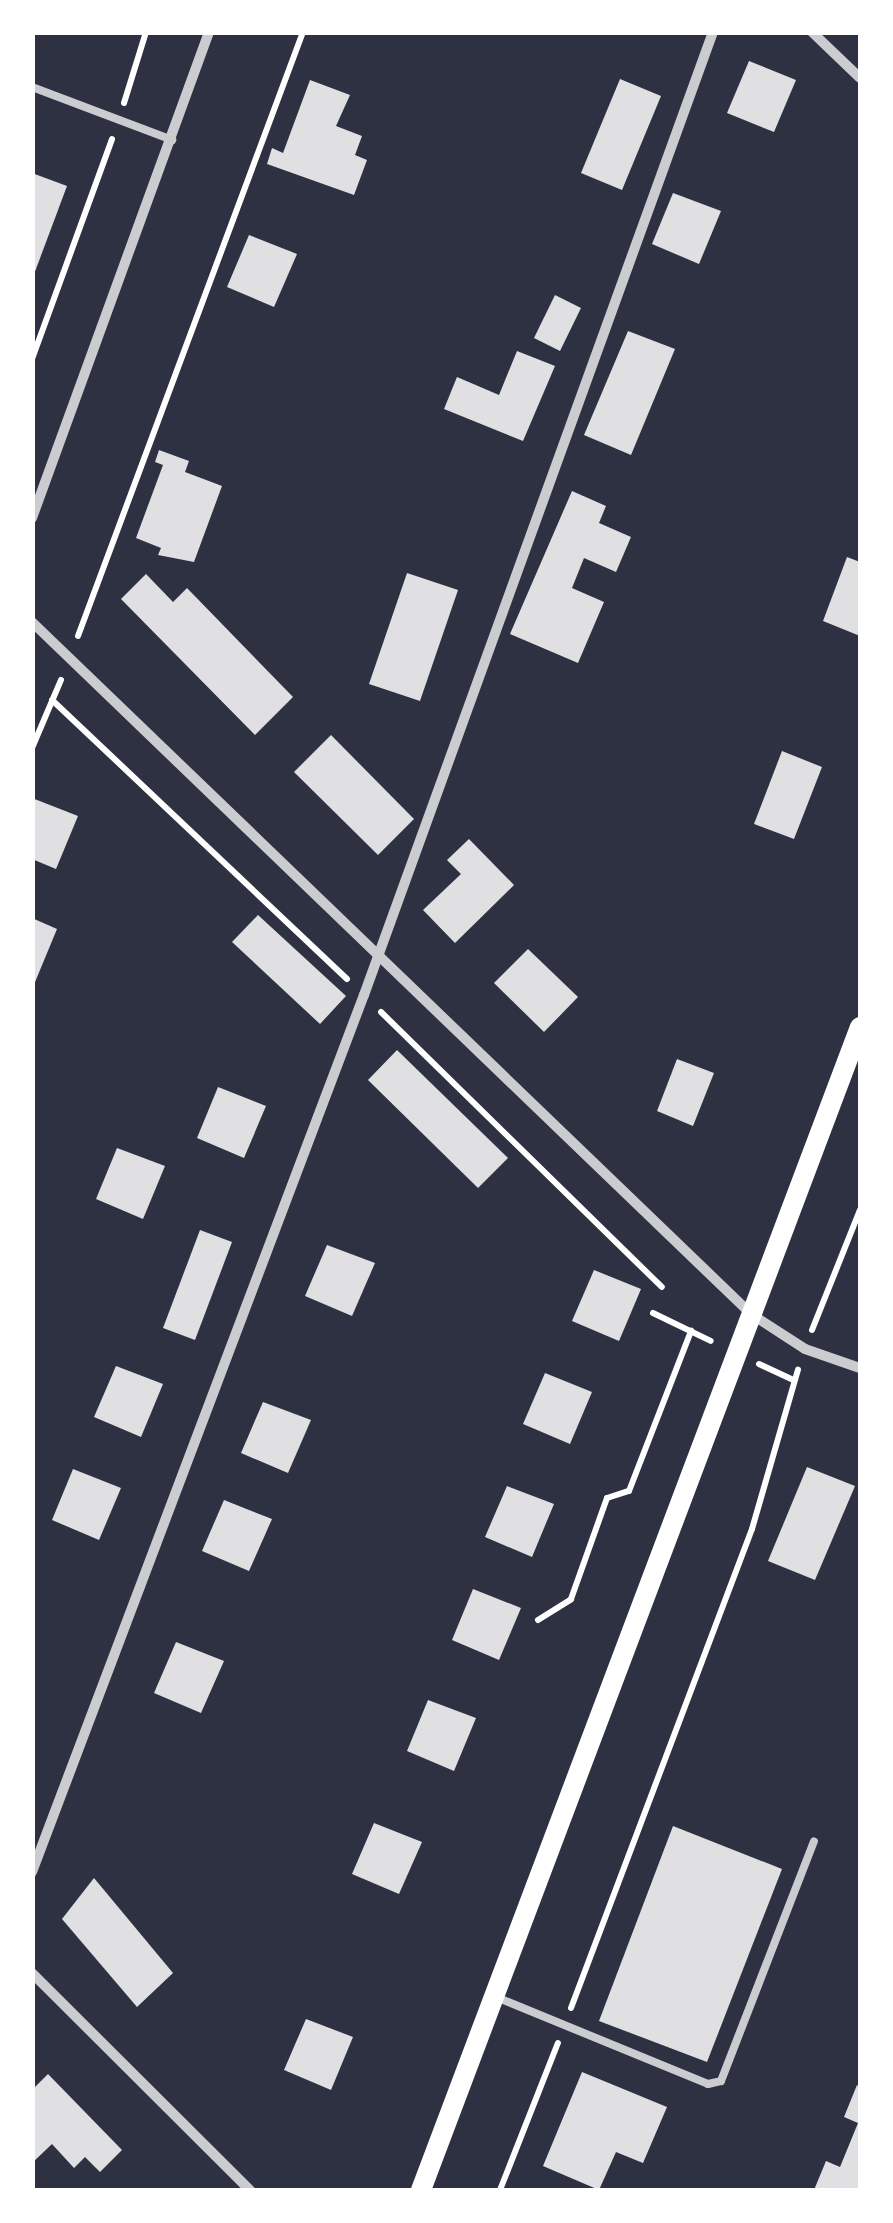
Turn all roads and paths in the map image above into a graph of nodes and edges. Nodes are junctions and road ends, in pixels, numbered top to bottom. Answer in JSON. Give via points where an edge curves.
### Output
{"nodes":[{"id":1,"x":146,"y":32,"type":"edge"},
{"id":2,"x":209,"y":32,"type":"edge"},
{"id":3,"x":303,"y":32,"type":"edge"},
{"id":4,"x":713,"y":32,"type":"edge"},
{"id":5,"x":812,"y":32,"type":"edge"},
{"id":6,"x":860,"y":78,"type":"edge"},
{"id":7,"x":32,"y":86,"type":"edge"},
{"id":8,"x":118,"y":120,"type":"junction"},
{"id":9,"x":172,"y":140,"type":"junction"},
{"id":10,"x":32,"y":359,"type":"edge"},
{"id":11,"x":32,"y":518,"type":"edge"},
{"id":12,"x":32,"y":622,"type":"edge"},
{"id":13,"x":70,"y":659,"type":"junction"},
{"id":14,"x":32,"y":748,"type":"edge"},
{"id":15,"x":377,"y":959,"type":"junction"},
{"id":16,"x":860,"y":1027,"type":"edge"},
{"id":17,"x":860,"y":1210,"type":"edge"},
{"id":18,"x":751,"y":1314,"type":"junction"},
{"id":19,"x":691,"y":1331,"type":"dead end"},
{"id":20,"x":805,"y":1348,"type":"junction"},
{"id":21,"x":860,"y":1368,"type":"edge"},
{"id":22,"x":538,"y":1620,"type":"dead end"},
{"id":23,"x":814,"y":1841,"type":"dead end"},
{"id":24,"x":32,"y":1872,"type":"edge"},
{"id":25,"x":32,"y":1972,"type":"edge"},
{"id":26,"x":494,"y":1996,"type":"junction"},
{"id":27,"x":564,"y":2025,"type":"junction"},
{"id":28,"x":250,"y":2190,"type":"edge"},
{"id":29,"x":421,"y":2190,"type":"edge"},
{"id":30,"x":500,"y":2190,"type":"edge"}],
"edges":[{"from":1,"to":8,"type":"path"},
{"from":2,"to":9,"type":"street"},
{"from":3,"to":13,"type":"path"},
{"from":4,"to":15,"type":"street"},
{"from":5,"to":6,"type":"street"},
{"from":7,"to":8,"type":"lane"},
{"from":8,"to":9,"type":"lane"},
{"from":8,"to":10,"type":"path"},
{"from":9,"to":11,"type":"street"},
{"from":12,"to":13,"type":"street"},
{"from":13,"to":14,"type":"path"},
{"from":13,"to":15,"type":"street"},
{"from":15,"to":18,"type":"street"},
{"from":15,"to":24,"type":"street"},
{"from":16,"to":18,"type":"main road"},
{"from":17,"to":20,"type":"path"},
{"from":18,"to":20,"type":"street"},
{"from":18,"to":26,"type":"main road"},
{"from":19,"to":22,"type":"path","via":[[629,1491],[606,1498],[571,1599]]},
{"from":20,"to":21,"type":"street"},
{"from":20,"to":27,"type":"path","via":[[752,1529]]},
{"from":23,"to":27,"type":"lane","via":[[721,2081],[708,2084]]},
{"from":25,"to":28,"type":"street"},
{"from":26,"to":27,"type":"lane"},
{"from":26,"to":29,"type":"main road"},
{"from":27,"to":30,"type":"path"}]}
